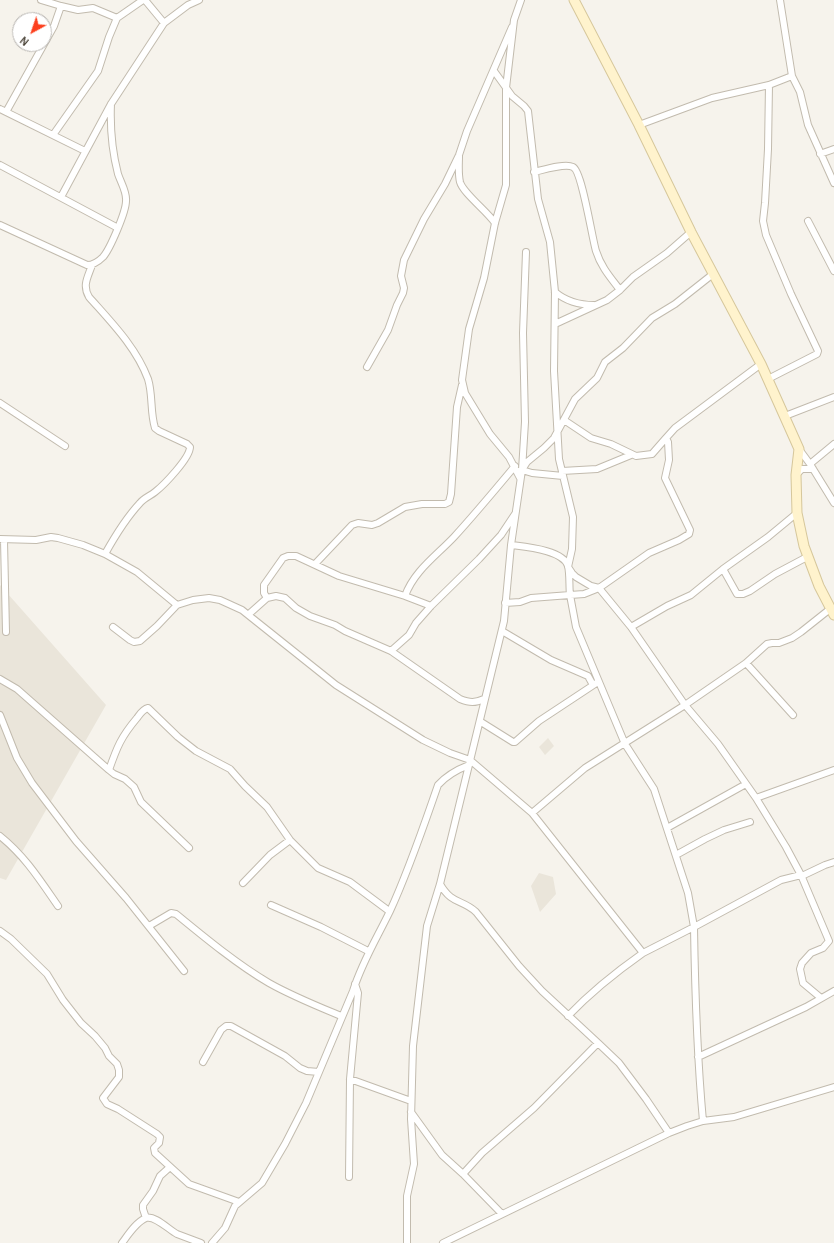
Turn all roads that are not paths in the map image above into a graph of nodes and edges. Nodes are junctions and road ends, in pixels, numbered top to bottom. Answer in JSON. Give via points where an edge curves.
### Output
{"nodes":[{"id":1,"x":41,"y":0,"type":"edge"},
{"id":2,"x":144,"y":0,"type":"edge"},
{"id":3,"x":199,"y":0,"type":"edge"},
{"id":4,"x":521,"y":0,"type":"edge"},
{"id":5,"x":574,"y":0,"type":"edge"},
{"id":6,"x":780,"y":0,"type":"edge"},
{"id":7,"x":61,"y":6,"type":"junction"},
{"id":8,"x":117,"y":18,"type":"junction"},
{"id":9,"x":514,"y":20,"type":"junction"},
{"id":10,"x":164,"y":23,"type":"junction"},
{"id":11,"x":52,"y":30,"type":"edge"},
{"id":12,"x":39,"y":52,"type":"edge"},
{"id":13,"x":494,"y":71,"type":"junction"},
{"id":14,"x":792,"y":76,"type":"junction"},
{"id":15,"x":769,"y":85,"type":"junction"},
{"id":16,"x":506,"y":88,"type":"junction"},
{"id":17,"x":111,"y":104,"type":"junction"},
{"id":18,"x":3,"y":110,"type":"edge"},
{"id":19,"x":639,"y":125,"type":"junction"},
{"id":20,"x":53,"y":135,"type":"junction"},
{"id":21,"x":834,"y":149,"type":"edge"},
{"id":22,"x":85,"y":151,"type":"junction"},
{"id":23,"x":459,"y":154,"type":"junction"},
{"id":24,"x":820,"y":154,"type":"junction"},
{"id":25,"x":0,"y":165,"type":"edge"},
{"id":26,"x":534,"y":172,"type":"junction"},
{"id":27,"x":834,"y":183,"type":"edge"},
{"id":28,"x":61,"y":198,"type":"junction"},
{"id":29,"x":808,"y":221,"type":"dead end"},
{"id":30,"x":495,"y":223,"type":"junction"},
{"id":31,"x":0,"y":225,"type":"edge"},
{"id":32,"x":118,"y":228,"type":"junction"},
{"id":33,"x":691,"y":232,"type":"junction"},
{"id":34,"x":526,"y":252,"type":"dead end"},
{"id":35,"x":92,"y":265,"type":"junction"},
{"id":36,"x":834,"y":271,"type":"edge"},
{"id":37,"x":713,"y":274,"type":"junction"},
{"id":38,"x":620,"y":290,"type":"junction"},
{"id":39,"x":555,"y":292,"type":"junction"},
{"id":40,"x":596,"y":305,"type":"junction"},
{"id":41,"x":555,"y":324,"type":"junction"},
{"id":42,"x":761,"y":364,"type":"junction"},
{"id":43,"x":367,"y":367,"type":"dead end"},
{"id":44,"x":768,"y":379,"type":"junction"},
{"id":45,"x":462,"y":385,"type":"junction"},
{"id":46,"x":834,"y":397,"type":"edge"},
{"id":47,"x":0,"y":403,"type":"edge"},
{"id":48,"x":785,"y":416,"type":"junction"},
{"id":49,"x":564,"y":420,"type":"junction"},
{"id":50,"x":558,"y":433,"type":"junction"},
{"id":51,"x":666,"y":438,"type":"junction"},
{"id":52,"x":834,"y":444,"type":"edge"},
{"id":53,"x":65,"y":446,"type":"dead end"},
{"id":54,"x":799,"y":449,"type":"junction"},
{"id":55,"x":631,"y":455,"type":"junction"},
{"id":56,"x":811,"y":466,"type":"junction"},
{"id":57,"x":518,"y":469,"type":"junction"},
{"id":58,"x":563,"y":474,"type":"junction"},
{"id":59,"x":796,"y":475,"type":"junction"},
{"id":60,"x":834,"y":503,"type":"edge"},
{"id":61,"x":516,"y":513,"type":"junction"},
{"id":62,"x":797,"y":513,"type":"junction"},
{"id":63,"x":2,"y":539,"type":"edge"},
{"id":64,"x":511,"y":545,"type":"junction"},
{"id":65,"x":105,"y":554,"type":"junction"},
{"id":66,"x":807,"y":557,"type":"junction"},
{"id":67,"x":315,"y":564,"type":"junction"},
{"id":68,"x":568,"y":567,"type":"junction"},
{"id":69,"x":723,"y":569,"type":"junction"},
{"id":70,"x":599,"y":588,"type":"junction"},
{"id":71,"x":570,"y":595,"type":"junction"},
{"id":72,"x":405,"y":596,"type":"junction"},
{"id":73,"x":267,"y":598,"type":"junction"},
{"id":74,"x":505,"y":603,"type":"junction"},
{"id":75,"x":177,"y":605,"type":"junction"},
{"id":76,"x":431,"y":606,"type":"junction"},
{"id":77,"x":832,"y":612,"type":"edge"},
{"id":78,"x":249,"y":614,"type":"junction"},
{"id":79,"x":113,"y":627,"type":"dead end"},
{"id":80,"x":631,"y":627,"type":"junction"},
{"id":81,"x":502,"y":631,"type":"junction"},
{"id":82,"x":6,"y":632,"type":"dead end"},
{"id":83,"x":391,"y":652,"type":"junction"},
{"id":84,"x":746,"y":663,"type":"junction"},
{"id":85,"x":0,"y":680,"type":"edge"},
{"id":86,"x":596,"y":684,"type":"junction"},
{"id":87,"x":484,"y":699,"type":"junction"},
{"id":88,"x":685,"y":705,"type":"junction"},
{"id":89,"x":0,"y":715,"type":"edge"},
{"id":90,"x":793,"y":715,"type":"dead end"},
{"id":91,"x":480,"y":722,"type":"junction"},
{"id":92,"x":625,"y":744,"type":"junction"},
{"id":93,"x":469,"y":763,"type":"junction"},
{"id":94,"x":109,"y":770,"type":"junction"},
{"id":95,"x":834,"y":770,"type":"edge"},
{"id":96,"x":746,"y":784,"type":"junction"},
{"id":97,"x":756,"y":798,"type":"junction"},
{"id":98,"x":532,"y":813,"type":"junction"},
{"id":99,"x":750,"y":822,"type":"dead end"},
{"id":100,"x":667,"y":828,"type":"junction"},
{"id":101,"x":0,"y":836,"type":"edge"},
{"id":102,"x":290,"y":840,"type":"junction"},
{"id":103,"x":189,"y":848,"type":"dead end"},
{"id":104,"x":676,"y":855,"type":"junction"},
{"id":105,"x":834,"y":862,"type":"edge"},
{"id":106,"x":801,"y":875,"type":"junction"},
{"id":107,"x":243,"y":883,"type":"dead end"},
{"id":108,"x":440,"y":884,"type":"junction"},
{"id":109,"x":271,"y":905,"type":"dead end"},
{"id":110,"x":58,"y":906,"type":"dead end"},
{"id":111,"x":389,"y":911,"type":"junction"},
{"id":112,"x":149,"y":926,"type":"junction"},
{"id":113,"x":694,"y":927,"type":"junction"},
{"id":114,"x":0,"y":931,"type":"edge"},
{"id":115,"x":368,"y":951,"type":"junction"},
{"id":116,"x":643,"y":953,"type":"junction"},
{"id":117,"x":184,"y":971,"type":"dead end"},
{"id":118,"x":355,"y":984,"type":"junction"},
{"id":119,"x":834,"y":991,"type":"edge"},
{"id":120,"x":821,"y":998,"type":"junction"},
{"id":121,"x":341,"y":1016,"type":"junction"},
{"id":122,"x":568,"y":1016,"type":"junction"},
{"id":123,"x":598,"y":1043,"type":"junction"},
{"id":124,"x":698,"y":1057,"type":"junction"},
{"id":125,"x":203,"y":1062,"type":"dead end"},
{"id":126,"x":319,"y":1072,"type":"junction"},
{"id":127,"x":350,"y":1079,"type":"junction"},
{"id":128,"x":834,"y":1087,"type":"edge"},
{"id":129,"x":411,"y":1101,"type":"junction"},
{"id":130,"x":411,"y":1112,"type":"junction"},
{"id":131,"x":703,"y":1121,"type":"junction"},
{"id":132,"x":669,"y":1133,"type":"junction"},
{"id":133,"x":170,"y":1167,"type":"junction"},
{"id":134,"x":463,"y":1174,"type":"junction"},
{"id":135,"x":349,"y":1177,"type":"dead end"},
{"id":136,"x":239,"y":1202,"type":"junction"},
{"id":137,"x":502,"y":1214,"type":"junction"},
{"id":138,"x":146,"y":1218,"type":"junction"},
{"id":139,"x":122,"y":1243,"type":"edge"},
{"id":140,"x":201,"y":1243,"type":"edge"},
{"id":141,"x":213,"y":1243,"type":"edge"},
{"id":142,"x":407,"y":1243,"type":"edge"},
{"id":143,"x":443,"y":1243,"type":"edge"}],
"edges":[{"from":1,"to":7,"type":"street"},
{"from":2,"to":8,"type":"street"},
{"from":2,"to":10,"type":"street"},
{"from":3,"to":10,"type":"street"},
{"from":4,"to":9,"type":"street"},
{"from":5,"to":19,"type":"street"},
{"from":6,"to":14,"type":"street"},
{"from":7,"to":8,"type":"street","via":[[78,10],[93,8]]},
{"from":7,"to":11,"type":"street"},
{"from":8,"to":20,"type":"street","via":[[98,71]]},
{"from":9,"to":13,"type":"street"},
{"from":9,"to":16,"type":"street"},
{"from":10,"to":17,"type":"street"},
{"from":12,"to":18,"type":"street"},
{"from":13,"to":16,"type":"street"},
{"from":13,"to":23,"type":"street"},
{"from":14,"to":15,"type":"street"},
{"from":14,"to":24,"type":"street","via":[[800,92],[808,125]]},
{"from":15,"to":19,"type":"street","via":[[712,98]]},
{"from":15,"to":44,"type":"street","via":[[763,221],[766,235],[818,351],[817,354]]},
{"from":16,"to":26,"type":"street","via":[[528,111]]},
{"from":16,"to":30,"type":"street","via":[[506,185]]},
{"from":17,"to":22,"type":"street"},
{"from":17,"to":32,"type":"street","via":[[112,144],[126,200]]},
{"from":18,"to":20,"type":"street"},
{"from":19,"to":33,"type":"street"},
{"from":20,"to":22,"type":"street"},
{"from":21,"to":24,"type":"street"},
{"from":22,"to":28,"type":"street"},
{"from":23,"to":30,"type":"street","via":[[460,183]]},
{"from":23,"to":43,"type":"street","via":[[404,260],[401,276],[403,292],[388,330]]},
{"from":24,"to":27,"type":"street"},
{"from":25,"to":28,"type":"street"},
{"from":26,"to":38,"type":"street","via":[[563,166],[576,168],[596,252],[601,265]]},
{"from":26,"to":39,"type":"street","via":[[538,199],[550,242]]},
{"from":28,"to":32,"type":"street"},
{"from":29,"to":36,"type":"street"},
{"from":30,"to":45,"type":"street","via":[[484,278],[469,329]]},
{"from":31,"to":35,"type":"street"},
{"from":32,"to":35,"type":"street","via":[[103,257]]},
{"from":33,"to":37,"type":"street"},
{"from":33,"to":38,"type":"street"},
{"from":34,"to":57,"type":"street","via":[[523,333],[524,422]]},
{"from":35,"to":65,"type":"street","via":[[85,290],[126,340],[138,359],[148,379],[155,428],[190,447],[185,458],[164,484],[141,502],[124,522]]},
{"from":37,"to":42,"type":"street"},
{"from":37,"to":49,"type":"street","via":[[648,322],[623,348],[605,362],[596,378],[575,399]]},
{"from":38,"to":40,"type":"street"},
{"from":39,"to":40,"type":"street","via":[[576,304]]},
{"from":39,"to":41,"type":"street"},
{"from":40,"to":41,"type":"street"},
{"from":41,"to":50,"type":"street","via":[[554,371]]},
{"from":42,"to":44,"type":"street"},
{"from":42,"to":51,"type":"street","via":[[675,428]]},
{"from":44,"to":48,"type":"street"},
{"from":45,"to":57,"type":"street","via":[[490,434]]},
{"from":45,"to":67,"type":"street","via":[[457,407],[452,494],[449,502],[406,507],[378,523],[352,525]]},
{"from":46,"to":48,"type":"street"},
{"from":47,"to":53,"type":"street"},
{"from":48,"to":54,"type":"street"},
{"from":49,"to":50,"type":"street"},
{"from":49,"to":55,"type":"street","via":[[591,438],[611,444]]},
{"from":50,"to":57,"type":"street","via":[[550,443]]},
{"from":50,"to":58,"type":"street","via":[[559,459]]},
{"from":51,"to":55,"type":"street","via":[[652,454],[640,457]]},
{"from":51,"to":70,"type":"street","via":[[668,460],[665,478],[690,530],[689,534],[650,553]]},
{"from":52,"to":56,"type":"street"},
{"from":54,"to":56,"type":"street"},
{"from":54,"to":59,"type":"street"},
{"from":55,"to":58,"type":"street","via":[[597,469]]},
{"from":56,"to":59,"type":"street","via":[[802,469]]},
{"from":56,"to":60,"type":"street"},
{"from":57,"to":58,"type":"street","via":[[532,474]]},
{"from":57,"to":61,"type":"street","via":[[520,478]]},
{"from":57,"to":72,"type":"street","via":[[419,570]]},
{"from":58,"to":68,"type":"street","via":[[572,517],[572,548]]},
{"from":59,"to":62,"type":"street"},
{"from":61,"to":64,"type":"street"},
{"from":61,"to":76,"type":"street","via":[[501,535]]},
{"from":62,"to":66,"type":"street"},
{"from":62,"to":69,"type":"street","via":[[768,538]]},
{"from":63,"to":65,"type":"street","via":[[36,540],[52,537]]},
{"from":63,"to":82,"type":"street"},
{"from":64,"to":68,"type":"street","via":[[556,554]]},
{"from":64,"to":74,"type":"street"},
{"from":65,"to":75,"type":"street","via":[[137,572]]},
{"from":66,"to":69,"type":"street","via":[[740,595]]},
{"from":66,"to":77,"type":"street"},
{"from":67,"to":72,"type":"street","via":[[339,576]]},
{"from":67,"to":73,"type":"street","via":[[296,556],[283,558],[264,585]]},
{"from":68,"to":70,"type":"street","via":[[576,577]]},
{"from":68,"to":71,"type":"street"},
{"from":69,"to":80,"type":"street","via":[[691,595]]},
{"from":70,"to":71,"type":"street","via":[[584,594]]},
{"from":70,"to":80,"type":"street"},
{"from":71,"to":74,"type":"street"},
{"from":71,"to":86,"type":"street","via":[[576,627]]},
{"from":72,"to":76,"type":"street"},
{"from":73,"to":78,"type":"street"},
{"from":73,"to":83,"type":"street","via":[[285,598],[310,616]]},
{"from":74,"to":81,"type":"street"},
{"from":75,"to":78,"type":"street","via":[[209,598],[233,604]]},
{"from":75,"to":79,"type":"street","via":[[140,641],[130,640]]},
{"from":76,"to":83,"type":"street","via":[[409,635]]},
{"from":77,"to":84,"type":"street","via":[[792,638],[767,644]]},
{"from":78,"to":93,"type":"street","via":[[336,685],[422,740]]},
{"from":80,"to":88,"type":"street"},
{"from":81,"to":86,"type":"street","via":[[551,660],[588,676]]},
{"from":81,"to":87,"type":"street"},
{"from":83,"to":87,"type":"street","via":[[460,699],[474,703]]},
{"from":84,"to":88,"type":"street"},
{"from":84,"to":90,"type":"street"},
{"from":85,"to":94,"type":"street","via":[[17,689]]},
{"from":86,"to":91,"type":"street","via":[[539,721],[515,742]]},
{"from":86,"to":92,"type":"street"},
{"from":87,"to":91,"type":"street"},
{"from":88,"to":92,"type":"street"},
{"from":88,"to":96,"type":"street","via":[[718,744]]},
{"from":89,"to":112,"type":"street","via":[[17,758],[32,783],[76,841]]},
{"from":91,"to":93,"type":"street"},
{"from":92,"to":98,"type":"street","via":[[586,768]]},
{"from":92,"to":100,"type":"street","via":[[654,789]]},
{"from":93,"to":98,"type":"street"},
{"from":93,"to":108,"type":"street"},
{"from":93,"to":111,"type":"street","via":[[454,771],[438,785],[414,854]]},
{"from":94,"to":102,"type":"street","via":[[124,733],[143,710],[148,708],[190,747],[230,769],[266,806]]},
{"from":94,"to":103,"type":"street","via":[[134,787],[142,802]]},
{"from":95,"to":97,"type":"street"},
{"from":96,"to":97,"type":"street"},
{"from":96,"to":100,"type":"street"},
{"from":97,"to":106,"type":"street"},
{"from":98,"to":116,"type":"street"},
{"from":99,"to":104,"type":"street","via":[[724,830]]},
{"from":100,"to":104,"type":"street"},
{"from":101,"to":110,"type":"street","via":[[28,862]]},
{"from":102,"to":107,"type":"street","via":[[270,855]]},
{"from":102,"to":111,"type":"street","via":[[318,868],[350,882]]},
{"from":104,"to":113,"type":"street","via":[[688,893]]},
{"from":105,"to":106,"type":"street"},
{"from":106,"to":113,"type":"street","via":[[781,880]]},
{"from":106,"to":120,"type":"street","via":[[829,941],[823,948],[810,953],[800,969],[803,983]]},
{"from":108,"to":122,"type":"street","via":[[456,901],[476,912],[519,966]]},
{"from":108,"to":129,"type":"street","via":[[427,926],[413,1046]]},
{"from":109,"to":115,"type":"street"},
{"from":111,"to":115,"type":"street"},
{"from":112,"to":117,"type":"street"},
{"from":112,"to":121,"type":"street","via":[[171,913],[176,914],[268,983]]},
{"from":113,"to":116,"type":"street"},
{"from":113,"to":124,"type":"street"},
{"from":114,"to":133,"type":"street","via":[[47,974],[63,1000],[117,1064],[119,1077],[103,1098],[104,1101],[157,1134],[160,1137],[154,1148],[155,1153]]},
{"from":115,"to":118,"type":"street"},
{"from":116,"to":122,"type":"street","via":[[602,983]]},
{"from":118,"to":121,"type":"street"},
{"from":118,"to":127,"type":"street","via":[[358,993]]},
{"from":119,"to":120,"type":"street"},
{"from":120,"to":124,"type":"street"},
{"from":121,"to":126,"type":"street"},
{"from":122,"to":123,"type":"street"},
{"from":123,"to":132,"type":"street","via":[[619,1062]]},
{"from":123,"to":134,"type":"street","via":[[534,1108],[482,1153]]},
{"from":124,"to":131,"type":"street"},
{"from":125,"to":126,"type":"street","via":[[221,1030],[231,1026],[285,1056],[300,1068]]},
{"from":126,"to":136,"type":"street","via":[[306,1103],[262,1183]]},
{"from":127,"to":129,"type":"street"},
{"from":127,"to":135,"type":"street"},
{"from":128,"to":131,"type":"street","via":[[734,1117]]},
{"from":129,"to":130,"type":"street"},
{"from":130,"to":134,"type":"street","via":[[442,1155]]},
{"from":130,"to":142,"type":"street","via":[[414,1164],[407,1196]]},
{"from":131,"to":132,"type":"street"},
{"from":132,"to":137,"type":"street"},
{"from":133,"to":136,"type":"street","via":[[189,1184]]},
{"from":133,"to":138,"type":"street","via":[[160,1176],[153,1192],[143,1205]]},
{"from":134,"to":137,"type":"street"},
{"from":136,"to":141,"type":"street","via":[[225,1228]]},
{"from":137,"to":143,"type":"street"},
{"from":138,"to":139,"type":"street"},
{"from":138,"to":140,"type":"street","via":[[156,1220],[175,1233]]}]}
